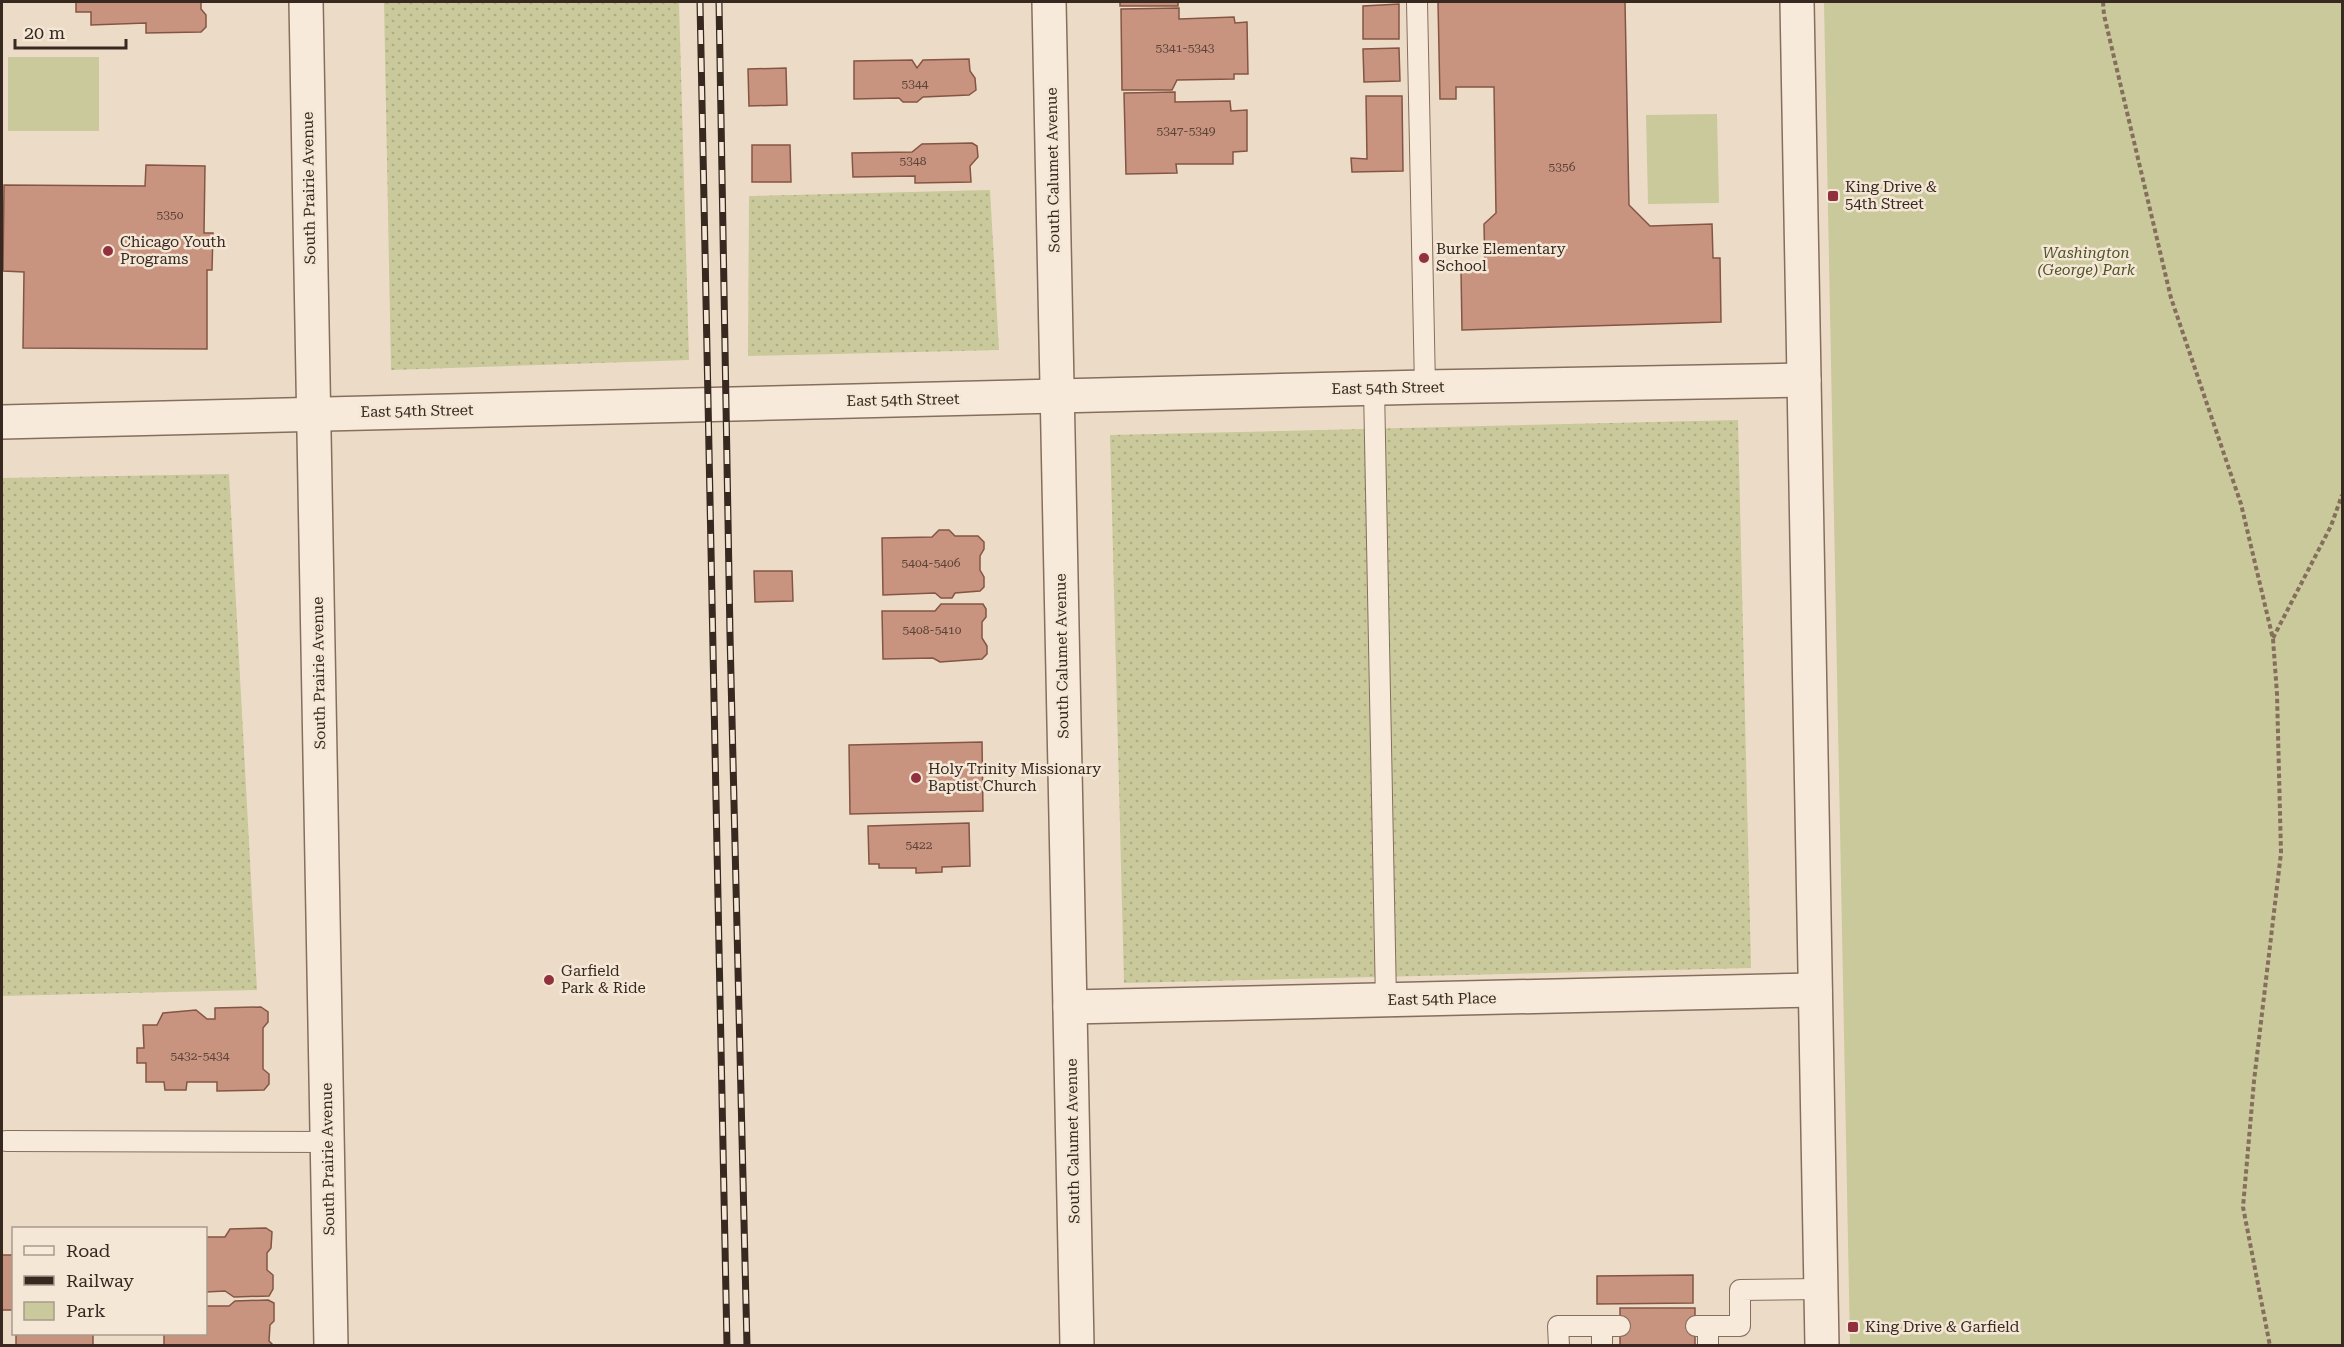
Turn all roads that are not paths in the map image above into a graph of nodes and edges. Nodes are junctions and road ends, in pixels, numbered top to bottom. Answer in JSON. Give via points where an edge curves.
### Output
{"nodes":[{"id":1,"x":306,"y":2,"type":"edge"},
{"id":2,"x":1049,"y":2,"type":"edge"},
{"id":3,"x":1417,"y":2,"type":"edge"},
{"id":4,"x":1797,"y":2,"type":"edge"},
{"id":5,"x":1804,"y":380,"type":"junction"},
{"id":6,"x":1425,"y":387,"type":"junction"},
{"id":7,"x":1374,"y":388,"type":"junction"},
{"id":8,"x":1057,"y":396,"type":"junction"},
{"id":9,"x":314,"y":414,"type":"junction"},
{"id":10,"x":2,"y":422,"type":"edge"},
{"id":11,"x":1815,"y":990,"type":"junction"},
{"id":12,"x":1386,"y":1001,"type":"junction"},
{"id":13,"x":1070,"y":1007,"type":"junction"},
{"id":14,"x":6,"y":1141,"type":"dead end"},
{"id":15,"x":327,"y":1142,"type":"junction"},
{"id":16,"x":1821,"y":1290,"type":"junction"},
{"id":17,"x":1608,"y":1333,"type":"edge"},
{"id":18,"x":1704,"y":1333,"type":"edge"},
{"id":19,"x":1740,"y":1336,"type":"edge"},
{"id":20,"x":331,"y":1346,"type":"edge"},
{"id":21,"x":1077,"y":1346,"type":"edge"},
{"id":22,"x":1559,"y":1346,"type":"edge"},
{"id":23,"x":1822,"y":1346,"type":"edge"}],
"edges":[{"from":1,"to":9,"type":"street","name":"South Prairie Avenue"},
{"from":2,"to":8,"type":"street","name":"South Calumet Avenue"},
{"from":3,"to":6,"type":"lane"},
{"from":4,"to":5,"type":"street"},
{"from":5,"to":6,"type":"street","name":"East 54th Street"},
{"from":5,"to":11,"type":"street"},
{"from":6,"to":7,"type":"street","name":"East 54th Street"},
{"from":7,"to":8,"type":"street","name":"East 54th Street"},
{"from":7,"to":12,"type":"lane"},
{"from":8,"to":9,"type":"street","name":"East 54th Street"},
{"from":8,"to":13,"type":"street","name":"South Calumet Avenue"},
{"from":9,"to":10,"type":"street","name":"East 54th Street"},
{"from":9,"to":15,"type":"street","name":"South Prairie Avenue"},
{"from":11,"to":12,"type":"street","name":"East 54th Place"},
{"from":11,"to":16,"type":"street"},
{"from":12,"to":13,"type":"street","name":"East 54th Place"},
{"from":13,"to":21,"type":"street","name":"South Calumet Avenue"},
{"from":14,"to":15,"type":"lane"},
{"from":15,"to":20,"type":"street","name":"South Prairie Avenue"},
{"from":16,"to":19,"type":"lane","via":[[1740,1290]]},
{"from":16,"to":23,"type":"street"},
{"from":17,"to":22,"type":"lane","via":[[1558,1326]]},
{"from":18,"to":19,"type":"lane"}]}
